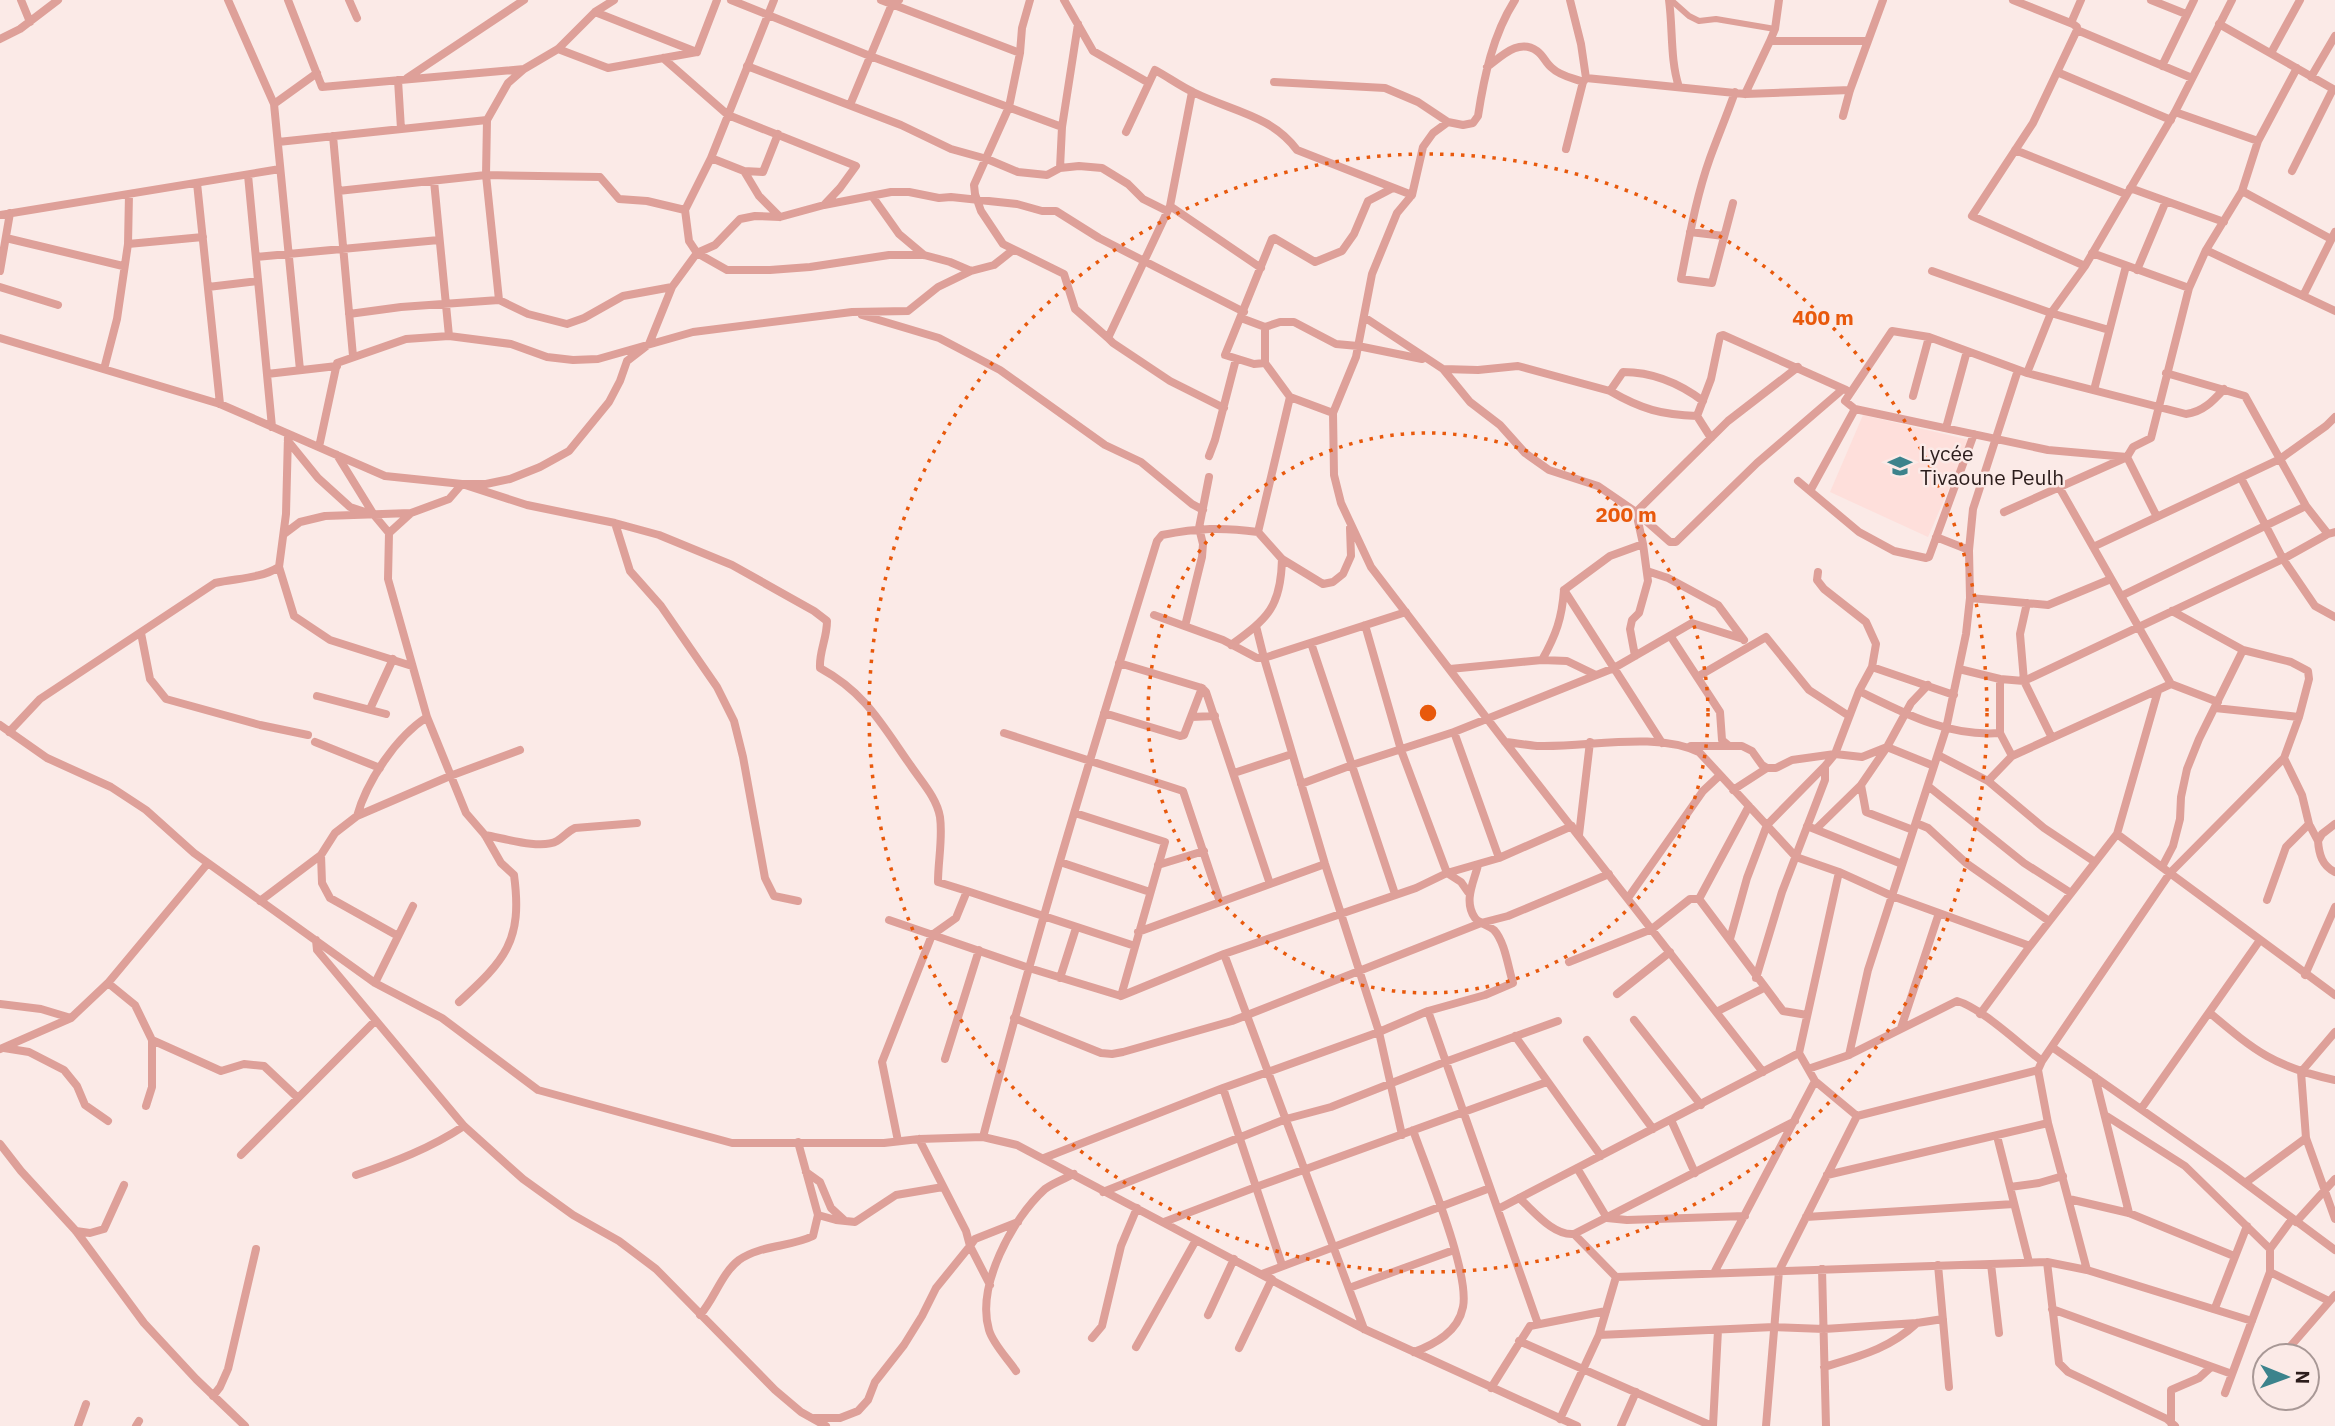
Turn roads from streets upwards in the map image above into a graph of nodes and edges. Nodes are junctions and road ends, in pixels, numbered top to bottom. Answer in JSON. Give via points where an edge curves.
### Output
{"nodes":[{"id":1,"x":20,"y":0,"type":"edge"},
{"id":2,"x":58,"y":0,"type":"edge"},
{"id":3,"x":229,"y":0,"type":"edge"},
{"id":4,"x":288,"y":0,"type":"edge"},
{"id":5,"x":349,"y":0,"type":"edge"},
{"id":6,"x":524,"y":0,"type":"edge"},
{"id":7,"x":614,"y":0,"type":"edge"},
{"id":8,"x":718,"y":0,"type":"edge"},
{"id":9,"x":731,"y":0,"type":"edge"},
{"id":10,"x":774,"y":0,"type":"edge"},
{"id":11,"x":880,"y":0,"type":"edge"},
{"id":12,"x":1030,"y":0,"type":"edge"},
{"id":13,"x":1065,"y":0,"type":"edge"},
{"id":14,"x":1515,"y":0,"type":"edge"},
{"id":15,"x":1570,"y":0,"type":"edge"},
{"id":16,"x":1670,"y":0,"type":"edge"},
{"id":17,"x":1779,"y":0,"type":"edge"},
{"id":18,"x":1883,"y":0,"type":"edge"},
{"id":19,"x":2013,"y":0,"type":"edge"},
{"id":20,"x":2081,"y":0,"type":"edge"},
{"id":21,"x":2151,"y":0,"type":"edge"},
{"id":22,"x":2194,"y":0,"type":"edge"},
{"id":23,"x":2230,"y":0,"type":"edge"},
{"id":24,"x":2300,"y":0,"type":"edge"},
{"id":25,"x":895,"y":2,"type":"edge"},
{"id":26,"x":2035,"y":4,"type":"edge"},
{"id":27,"x":595,"y":12,"type":"junction"},
{"id":28,"x":768,"y":14,"type":"junction"},
{"id":29,"x":2186,"y":14,"type":"junction"},
{"id":30,"x":357,"y":18,"type":"dead end"},
{"id":31,"x":30,"y":22,"type":"junction"},
{"id":32,"x":1078,"y":24,"type":"junction"},
{"id":33,"x":2219,"y":24,"type":"junction"},
{"id":34,"x":2074,"y":27,"type":"junction"},
{"id":35,"x":1775,"y":29,"type":"junction"},
{"id":36,"x":2335,"y":36,"type":"edge"},
{"id":37,"x":0,"y":38,"type":"edge"},
{"id":38,"x":1770,"y":41,"type":"junction"},
{"id":39,"x":1867,"y":41,"type":"junction"},
{"id":40,"x":558,"y":49,"type":"junction"},
{"id":41,"x":697,"y":52,"type":"junction"},
{"id":42,"x":1020,"y":53,"type":"junction"},
{"id":43,"x":2271,"y":53,"type":"junction"},
{"id":44,"x":870,"y":56,"type":"junction"},
{"id":45,"x":663,"y":58,"type":"junction"},
{"id":46,"x":747,"y":66,"type":"junction"},
{"id":47,"x":1487,"y":66,"type":"junction"},
{"id":48,"x":2162,"y":66,"type":"junction"},
{"id":49,"x":524,"y":68,"type":"junction"},
{"id":50,"x":2297,"y":68,"type":"junction"},
{"id":51,"x":2057,"y":72,"type":"junction"},
{"id":52,"x":317,"y":73,"type":"junction"},
{"id":53,"x":2311,"y":76,"type":"junction"},
{"id":54,"x":2192,"y":78,"type":"junction"},
{"id":55,"x":401,"y":80,"type":"junction"},
{"id":56,"x":1585,"y":80,"type":"junction"},
{"id":57,"x":1274,"y":82,"type":"dead end"},
{"id":58,"x":1149,"y":83,"type":"junction"},
{"id":59,"x":1679,"y":87,"type":"junction"},
{"id":60,"x":1850,"y":90,"type":"junction"},
{"id":61,"x":2334,"y":90,"type":"edge"},
{"id":62,"x":1192,"y":92,"type":"junction"},
{"id":63,"x":1735,"y":92,"type":"junction"},
{"id":64,"x":1745,"y":94,"type":"junction"},
{"id":65,"x":274,"y":104,"type":"junction"},
{"id":66,"x":850,"y":105,"type":"junction"},
{"id":67,"x":1009,"y":107,"type":"junction"},
{"id":68,"x":728,"y":114,"type":"junction"},
{"id":69,"x":1843,"y":116,"type":"dead end"},
{"id":70,"x":2173,"y":116,"type":"junction"},
{"id":71,"x":487,"y":120,"type":"junction"},
{"id":72,"x":1448,"y":122,"type":"junction"},
{"id":73,"x":1062,"y":127,"type":"junction"},
{"id":74,"x":401,"y":129,"type":"junction"},
{"id":75,"x":1126,"y":132,"type":"dead end"},
{"id":76,"x":778,"y":134,"type":"junction"},
{"id":77,"x":333,"y":136,"type":"junction"},
{"id":78,"x":2259,"y":141,"type":"junction"},
{"id":79,"x":278,"y":142,"type":"junction"},
{"id":80,"x":1566,"y":149,"type":"dead end"},
{"id":81,"x":2015,"y":150,"type":"junction"},
{"id":82,"x":711,"y":158,"type":"junction"},
{"id":83,"x":987,"y":159,"type":"junction"},
{"id":84,"x":1060,"y":168,"type":"junction"},
{"id":85,"x":280,"y":169,"type":"junction"},
{"id":86,"x":744,"y":171,"type":"junction"},
{"id":87,"x":2292,"y":172,"type":"dead end"},
{"id":88,"x":248,"y":175,"type":"junction"},
{"id":89,"x":486,"y":175,"type":"junction"},
{"id":90,"x":434,"y":181,"type":"junction"},
{"id":91,"x":197,"y":183,"type":"junction"},
{"id":92,"x":1391,"y":189,"type":"junction"},
{"id":93,"x":338,"y":191,"type":"junction"},
{"id":94,"x":2128,"y":191,"type":"junction"},
{"id":95,"x":2242,"y":191,"type":"junction"},
{"id":96,"x":129,"y":194,"type":"junction"},
{"id":97,"x":1412,"y":195,"type":"junction"},
{"id":98,"x":873,"y":196,"type":"junction"},
{"id":99,"x":976,"y":201,"type":"junction"},
{"id":100,"x":2166,"y":201,"type":"junction"},
{"id":101,"x":1733,"y":203,"type":"dead end"},
{"id":102,"x":824,"y":205,"type":"junction"},
{"id":103,"x":1168,"y":208,"type":"junction"},
{"id":104,"x":685,"y":210,"type":"junction"},
{"id":105,"x":10,"y":213,"type":"junction"},
{"id":106,"x":0,"y":215,"type":"edge"},
{"id":107,"x":780,"y":217,"type":"junction"},
{"id":108,"x":2224,"y":222,"type":"junction"},
{"id":109,"x":1690,"y":232,"type":"junction"},
{"id":110,"x":2333,"y":235,"type":"edge"},
{"id":111,"x":1724,"y":236,"type":"junction"},
{"id":112,"x":203,"y":237,"type":"junction"},
{"id":113,"x":6,"y":238,"type":"junction"},
{"id":114,"x":439,"y":240,"type":"junction"},
{"id":115,"x":128,"y":244,"type":"junction"},
{"id":116,"x":343,"y":248,"type":"junction"},
{"id":117,"x":1013,"y":250,"type":"junction"},
{"id":118,"x":2206,"y":250,"type":"junction"},
{"id":119,"x":289,"y":253,"type":"junction"},
{"id":120,"x":697,"y":253,"type":"junction"},
{"id":121,"x":2092,"y":253,"type":"junction"},
{"id":122,"x":924,"y":255,"type":"junction"},
{"id":123,"x":256,"y":257,"type":"junction"},
{"id":124,"x":1146,"y":260,"type":"junction"},
{"id":125,"x":2085,"y":265,"type":"junction"},
{"id":126,"x":123,"y":266,"type":"junction"},
{"id":127,"x":2126,"y":266,"type":"junction"},
{"id":128,"x":1261,"y":268,"type":"junction"},
{"id":129,"x":2137,"y":270,"type":"junction"},
{"id":130,"x":0,"y":271,"type":"edge"},
{"id":131,"x":971,"y":271,"type":"junction"},
{"id":132,"x":1932,"y":271,"type":"dead end"},
{"id":133,"x":258,"y":281,"type":"junction"},
{"id":134,"x":0,"y":287,"type":"edge"},
{"id":135,"x":208,"y":287,"type":"junction"},
{"id":136,"x":672,"y":287,"type":"junction"},
{"id":137,"x":2189,"y":288,"type":"junction"},
{"id":138,"x":2303,"y":296,"type":"junction"},
{"id":139,"x":499,"y":300,"type":"junction"},
{"id":140,"x":446,"y":303,"type":"junction"},
{"id":141,"x":58,"y":305,"type":"dead end"},
{"id":142,"x":2335,"y":310,"type":"edge"},
{"id":143,"x":852,"y":312,"type":"junction"},
{"id":144,"x":2051,"y":313,"type":"junction"},
{"id":145,"x":349,"y":314,"type":"junction"},
{"id":146,"x":1242,"y":315,"type":"junction"},
{"id":147,"x":1364,"y":317,"type":"junction"},
{"id":148,"x":1265,"y":327,"type":"junction"},
{"id":149,"x":2109,"y":330,"type":"junction"},
{"id":150,"x":449,"y":336,"type":"junction"},
{"id":151,"x":1929,"y":337,"type":"junction"},
{"id":152,"x":0,"y":338,"type":"edge"},
{"id":153,"x":1108,"y":338,"type":"junction"},
{"id":154,"x":649,"y":344,"type":"junction"},
{"id":155,"x":1358,"y":346,"type":"junction"},
{"id":156,"x":1967,"y":351,"type":"junction"},
{"id":157,"x":353,"y":356,"type":"junction"},
{"id":158,"x":1236,"y":359,"type":"junction"},
{"id":159,"x":1429,"y":360,"type":"junction"},
{"id":160,"x":1265,"y":363,"type":"junction"},
{"id":161,"x":337,"y":366,"type":"junction"},
{"id":162,"x":1798,"y":367,"type":"junction"},
{"id":163,"x":104,"y":369,"type":"junction"},
{"id":164,"x":1443,"y":369,"type":"junction"},
{"id":165,"x":300,"y":370,"type":"junction"},
{"id":166,"x":2022,"y":372,"type":"junction"},
{"id":167,"x":2166,"y":373,"type":"junction"},
{"id":168,"x":267,"y":374,"type":"junction"},
{"id":169,"x":2224,"y":389,"type":"junction"},
{"id":170,"x":2094,"y":390,"type":"junction"},
{"id":171,"x":1610,"y":391,"type":"junction"},
{"id":172,"x":1847,"y":391,"type":"junction"},
{"id":173,"x":1290,"y":397,"type":"junction"},
{"id":174,"x":1913,"y":397,"type":"dead end"},
{"id":175,"x":1703,"y":401,"type":"junction"},
{"id":176,"x":220,"y":404,"type":"junction"},
{"id":177,"x":2158,"y":406,"type":"junction"},
{"id":178,"x":1224,"y":408,"type":"junction"},
{"id":179,"x":1855,"y":409,"type":"junction"},
{"id":180,"x":1333,"y":414,"type":"junction"},
{"id":181,"x":1697,"y":416,"type":"junction"},
{"id":182,"x":2335,"y":418,"type":"edge"},
{"id":183,"x":272,"y":427,"type":"junction"},
{"id":184,"x":1946,"y":428,"type":"junction"},
{"id":185,"x":1974,"y":434,"type":"junction"},
{"id":186,"x":288,"y":438,"type":"junction"},
{"id":187,"x":1711,"y":438,"type":"junction"},
{"id":188,"x":1996,"y":439,"type":"junction"},
{"id":189,"x":319,"y":447,"type":"junction"},
{"id":190,"x":337,"y":455,"type":"junction"},
{"id":191,"x":1209,"y":456,"type":"dead end"},
{"id":192,"x":2127,"y":457,"type":"junction"},
{"id":193,"x":2280,"y":458,"type":"junction"},
{"id":194,"x":1209,"y":477,"type":"dead end"},
{"id":195,"x":2241,"y":478,"type":"junction"},
{"id":196,"x":1798,"y":481,"type":"dead end"},
{"id":197,"x":462,"y":484,"type":"junction"},
{"id":198,"x":2059,"y":487,"type":"junction"},
{"id":199,"x":1810,"y":491,"type":"junction"},
{"id":200,"x":2306,"y":506,"type":"junction"},
{"id":201,"x":1203,"y":510,"type":"junction"},
{"id":202,"x":1636,"y":512,"type":"junction"},
{"id":203,"x":2004,"y":512,"type":"dead end"},
{"id":204,"x":411,"y":513,"type":"junction"},
{"id":205,"x":374,"y":515,"type":"junction"},
{"id":206,"x":2157,"y":517,"type":"junction"},
{"id":207,"x":1350,"y":521,"type":"junction"},
{"id":208,"x":615,"y":523,"type":"junction"},
{"id":209,"x":2267,"y":526,"type":"junction"},
{"id":210,"x":1199,"y":528,"type":"junction"},
{"id":211,"x":1258,"y":532,"type":"junction"},
{"id":212,"x":389,"y":533,"type":"junction"},
{"id":213,"x":2331,"y":533,"type":"edge"},
{"id":214,"x":284,"y":534,"type":"junction"},
{"id":215,"x":1936,"y":537,"type":"junction"},
{"id":216,"x":1643,"y":544,"type":"junction"},
{"id":217,"x":2093,"y":547,"type":"junction"},
{"id":218,"x":1969,"y":550,"type":"junction"},
{"id":219,"x":1282,"y":559,"type":"junction"},
{"id":220,"x":2283,"y":559,"type":"junction"},
{"id":221,"x":279,"y":567,"type":"junction"},
{"id":222,"x":1647,"y":571,"type":"junction"},
{"id":223,"x":1818,"y":572,"type":"dead end"},
{"id":224,"x":2111,"y":579,"type":"junction"},
{"id":225,"x":1564,"y":590,"type":"junction"},
{"id":226,"x":2121,"y":596,"type":"junction"},
{"id":227,"x":1970,"y":598,"type":"junction"},
{"id":228,"x":2027,"y":603,"type":"junction"},
{"id":229,"x":2172,"y":611,"type":"junction"},
{"id":230,"x":1406,"y":612,"type":"junction"},
{"id":231,"x":1154,"y":615,"type":"dead end"},
{"id":232,"x":2335,"y":617,"type":"edge"},
{"id":233,"x":1365,"y":625,"type":"junction"},
{"id":234,"x":1185,"y":626,"type":"junction"},
{"id":235,"x":1256,"y":626,"type":"junction"},
{"id":236,"x":2139,"y":627,"type":"junction"},
{"id":237,"x":141,"y":633,"type":"junction"},
{"id":238,"x":1671,"y":637,"type":"junction"},
{"id":239,"x":1743,"y":639,"type":"junction"},
{"id":240,"x":1311,"y":643,"type":"junction"},
{"id":241,"x":1231,"y":645,"type":"junction"},
{"id":242,"x":1750,"y":648,"type":"junction"},
{"id":243,"x":2243,"y":650,"type":"junction"},
{"id":244,"x":1635,"y":656,"type":"junction"},
{"id":245,"x":1264,"y":658,"type":"junction"},
{"id":246,"x":393,"y":659,"type":"junction"},
{"id":247,"x":1542,"y":660,"type":"junction"},
{"id":248,"x":1119,"y":663,"type":"junction"},
{"id":249,"x":412,"y":666,"type":"junction"},
{"id":250,"x":1872,"y":667,"type":"junction"},
{"id":251,"x":1614,"y":668,"type":"junction"},
{"id":252,"x":1450,"y":669,"type":"junction"},
{"id":253,"x":1959,"y":669,"type":"junction"},
{"id":254,"x":1596,"y":674,"type":"junction"},
{"id":255,"x":1698,"y":677,"type":"junction"},
{"id":256,"x":2000,"y":679,"type":"junction"},
{"id":257,"x":2024,"y":681,"type":"junction"},
{"id":258,"x":2171,"y":684,"type":"junction"},
{"id":259,"x":1928,"y":685,"type":"junction"},
{"id":260,"x":1202,"y":688,"type":"junction"},
{"id":261,"x":1859,"y":691,"type":"junction"},
{"id":262,"x":2158,"y":691,"type":"junction"},
{"id":263,"x":1954,"y":695,"type":"junction"},
{"id":264,"x":317,"y":696,"type":"dead end"},
{"id":265,"x":2216,"y":705,"type":"junction"},
{"id":266,"x":370,"y":709,"type":"junction"},
{"id":267,"x":1104,"y":713,"type":"junction"},
{"id":268,"x":1905,"y":713,"type":"junction"},
{"id":269,"x":386,"y":714,"type":"dead end"},
{"id":270,"x":1214,"y":716,"type":"junction"},
{"id":271,"x":1849,"y":716,"type":"junction"},
{"id":272,"x":427,"y":717,"type":"junction"},
{"id":273,"x":1488,"y":717,"type":"junction"},
{"id":274,"x":2299,"y":717,"type":"junction"},
{"id":275,"x":1191,"y":718,"type":"junction"},
{"id":276,"x":0,"y":725,"type":"edge"},
{"id":277,"x":1946,"y":729,"type":"junction"},
{"id":278,"x":9,"y":732,"type":"junction"},
{"id":279,"x":1454,"y":732,"type":"junction"},
{"id":280,"x":1004,"y":733,"type":"dead end"},
{"id":281,"x":2000,"y":733,"type":"junction"},
{"id":282,"x":308,"y":735,"type":"dead end"},
{"id":283,"x":2052,"y":738,"type":"junction"},
{"id":284,"x":316,"y":742,"type":"dead end"},
{"id":285,"x":1505,"y":742,"type":"junction"},
{"id":286,"x":1590,"y":743,"type":"junction"},
{"id":287,"x":1662,"y":743,"type":"junction"},
{"id":288,"x":1728,"y":745,"type":"junction"},
{"id":289,"x":1686,"y":746,"type":"junction"},
{"id":290,"x":1887,"y":747,"type":"junction"},
{"id":291,"x":520,"y":750,"type":"dead end"},
{"id":292,"x":1401,"y":750,"type":"junction"},
{"id":293,"x":1292,"y":754,"type":"junction"},
{"id":294,"x":1835,"y":754,"type":"junction"},
{"id":295,"x":1938,"y":755,"type":"junction"},
{"id":296,"x":2012,"y":756,"type":"junction"},
{"id":297,"x":2284,"y":758,"type":"junction"},
{"id":298,"x":1090,"y":761,"type":"junction"},
{"id":299,"x":1352,"y":765,"type":"junction"},
{"id":300,"x":1825,"y":766,"type":"junction"},
{"id":301,"x":1934,"y":766,"type":"junction"},
{"id":302,"x":380,"y":768,"type":"junction"},
{"id":303,"x":1768,"y":768,"type":"junction"},
{"id":304,"x":1234,"y":773,"type":"junction"},
{"id":305,"x":450,"y":776,"type":"junction"},
{"id":306,"x":1719,"y":776,"type":"junction"},
{"id":307,"x":1988,"y":781,"type":"junction"},
{"id":308,"x":1301,"y":784,"type":"junction"},
{"id":309,"x":1861,"y":785,"type":"junction"},
{"id":310,"x":1928,"y":786,"type":"junction"},
{"id":311,"x":1733,"y":790,"type":"junction"},
{"id":312,"x":1749,"y":806,"type":"junction"},
{"id":313,"x":1075,"y":813,"type":"junction"},
{"id":314,"x":356,"y":816,"type":"junction"},
{"id":315,"x":637,"y":823,"type":"dead end"},
{"id":316,"x":2309,"y":824,"type":"junction"},
{"id":317,"x":2335,"y":824,"type":"edge"},
{"id":318,"x":1766,"y":825,"type":"junction"},
{"id":319,"x":1572,"y":826,"type":"junction"},
{"id":320,"x":1811,"y":827,"type":"junction"},
{"id":321,"x":1915,"y":827,"type":"junction"},
{"id":322,"x":2117,"y":834,"type":"junction"},
{"id":323,"x":485,"y":835,"type":"junction"},
{"id":324,"x":1579,"y":835,"type":"junction"},
{"id":325,"x":2318,"y":841,"type":"junction"},
{"id":326,"x":1205,"y":851,"type":"junction"},
{"id":327,"x":321,"y":855,"type":"junction"},
{"id":328,"x":1796,"y":856,"type":"junction"},
{"id":329,"x":1499,"y":858,"type":"junction"},
{"id":330,"x":1060,"y":862,"type":"junction"},
{"id":331,"x":2095,"y":862,"type":"junction"},
{"id":332,"x":208,"y":863,"type":"junction"},
{"id":333,"x":1325,"y":863,"type":"junction"},
{"id":334,"x":1902,"y":864,"type":"junction"},
{"id":335,"x":1158,"y":865,"type":"junction"},
{"id":336,"x":1478,"y":865,"type":"junction"},
{"id":337,"x":2166,"y":870,"type":"junction"},
{"id":338,"x":1839,"y":872,"type":"junction"},
{"id":339,"x":2335,"y":872,"type":"edge"},
{"id":340,"x":1447,"y":873,"type":"junction"},
{"id":341,"x":1609,"y":874,"type":"junction"},
{"id":342,"x":1270,"y":884,"type":"junction"},
{"id":343,"x":967,"y":891,"type":"junction"},
{"id":344,"x":1150,"y":892,"type":"junction"},
{"id":345,"x":1468,"y":892,"type":"junction"},
{"id":346,"x":2071,"y":893,"type":"junction"},
{"id":347,"x":1395,"y":894,"type":"junction"},
{"id":348,"x":1892,"y":896,"type":"junction"},
{"id":349,"x":1628,"y":898,"type":"junction"},
{"id":350,"x":1699,"y":899,"type":"junction"},
{"id":351,"x":2267,"y":900,"type":"dead end"},
{"id":352,"x":260,"y":901,"type":"junction"},
{"id":353,"x":798,"y":901,"type":"dead end"},
{"id":354,"x":1220,"y":902,"type":"junction"},
{"id":355,"x":414,"y":906,"type":"dead end"},
{"id":356,"x":2335,"y":907,"type":"edge"},
{"id":357,"x":1940,"y":913,"type":"junction"},
{"id":358,"x":1342,"y":915,"type":"junction"},
{"id":359,"x":1044,"y":918,"type":"junction"},
{"id":360,"x":889,"y":920,"type":"dead end"},
{"id":361,"x":2049,"y":921,"type":"junction"},
{"id":362,"x":1481,"y":923,"type":"junction"},
{"id":363,"x":1076,"y":928,"type":"junction"},
{"id":364,"x":1652,"y":929,"type":"junction"},
{"id":365,"x":1138,"y":932,"type":"junction"},
{"id":366,"x":932,"y":935,"type":"junction"},
{"id":367,"x":398,"y":936,"type":"junction"},
{"id":368,"x":1730,"y":939,"type":"junction"},
{"id":369,"x":316,"y":940,"type":"junction"},
{"id":370,"x":2260,"y":940,"type":"junction"},
{"id":371,"x":1135,"y":946,"type":"junction"},
{"id":372,"x":2030,"y":946,"type":"junction"},
{"id":373,"x":979,"y":950,"type":"junction"},
{"id":374,"x":1670,"y":952,"type":"junction"},
{"id":375,"x":1224,"y":954,"type":"junction"},
{"id":376,"x":1570,"y":962,"type":"dead end"},
{"id":377,"x":1030,"y":968,"type":"junction"},
{"id":378,"x":1359,"y":972,"type":"junction"},
{"id":379,"x":2305,"y":975,"type":"junction"},
{"id":380,"x":1060,"y":978,"type":"junction"},
{"id":381,"x":1756,"y":978,"type":"junction"},
{"id":382,"x":108,"y":983,"type":"junction"},
{"id":383,"x":374,"y":983,"type":"junction"},
{"id":384,"x":1764,"y":988,"type":"junction"},
{"id":385,"x":1617,"y":994,"type":"dead end"},
{"id":386,"x":2335,"y":995,"type":"edge"},
{"id":387,"x":1121,"y":996,"type":"junction"},
{"id":388,"x":459,"y":1002,"type":"dead end"},
{"id":389,"x":0,"y":1004,"type":"edge"},
{"id":390,"x":1427,"y":1011,"type":"junction"},
{"id":391,"x":1716,"y":1012,"type":"junction"},
{"id":392,"x":2210,"y":1013,"type":"junction"},
{"id":393,"x":1247,"y":1014,"type":"junction"},
{"id":394,"x":1980,"y":1014,"type":"junction"},
{"id":395,"x":1807,"y":1015,"type":"junction"},
{"id":396,"x":71,"y":1018,"type":"junction"},
{"id":397,"x":1014,"y":1018,"type":"junction"},
{"id":398,"x":1634,"y":1020,"type":"dead end"},
{"id":399,"x":375,"y":1021,"type":"junction"},
{"id":400,"x":1558,"y":1021,"type":"dead end"},
{"id":401,"x":1901,"y":1028,"type":"junction"},
{"id":402,"x":1379,"y":1032,"type":"junction"},
{"id":403,"x":2335,"y":1032,"type":"edge"},
{"id":404,"x":1515,"y":1036,"type":"junction"},
{"id":405,"x":152,"y":1040,"type":"junction"},
{"id":406,"x":1587,"y":1040,"type":"dead end"},
{"id":407,"x":2052,"y":1048,"type":"junction"},
{"id":408,"x":2,"y":1049,"type":"edge"},
{"id":409,"x":1799,"y":1053,"type":"junction"},
{"id":410,"x":1849,"y":1055,"type":"junction"},
{"id":411,"x":945,"y":1059,"type":"dead end"},
{"id":412,"x":1445,"y":1062,"type":"junction"},
{"id":413,"x":2040,"y":1066,"type":"junction"},
{"id":414,"x":1808,"y":1069,"type":"junction"},
{"id":415,"x":1268,"y":1071,"type":"junction"},
{"id":416,"x":1763,"y":1072,"type":"junction"},
{"id":417,"x":2301,"y":1072,"type":"junction"},
{"id":418,"x":2095,"y":1077,"type":"junction"},
{"id":419,"x":2335,"y":1080,"type":"edge"},
{"id":420,"x":1815,"y":1081,"type":"junction"},
{"id":421,"x":1548,"y":1082,"type":"junction"},
{"id":422,"x":1392,"y":1084,"type":"junction"},
{"id":423,"x":1223,"y":1088,"type":"junction"},
{"id":424,"x":298,"y":1098,"type":"junction"},
{"id":425,"x":1701,"y":1105,"type":"junction"},
{"id":426,"x":146,"y":1106,"type":"dead end"},
{"id":427,"x":2141,"y":1109,"type":"junction"},
{"id":428,"x":1463,"y":1112,"type":"junction"},
{"id":429,"x":2105,"y":1115,"type":"junction"},
{"id":430,"x":1857,"y":1116,"type":"junction"},
{"id":431,"x":1286,"y":1119,"type":"junction"},
{"id":432,"x":1671,"y":1120,"type":"junction"},
{"id":433,"x":108,"y":1121,"type":"dead end"},
{"id":434,"x":1795,"y":1121,"type":"junction"},
{"id":435,"x":2048,"y":1123,"type":"junction"},
{"id":436,"x":464,"y":1126,"type":"junction"},
{"id":437,"x":1653,"y":1129,"type":"junction"},
{"id":438,"x":1413,"y":1130,"type":"junction"},
{"id":439,"x":1402,"y":1135,"type":"junction"},
{"id":440,"x":1997,"y":1136,"type":"junction"},
{"id":441,"x":983,"y":1138,"type":"junction"},
{"id":442,"x":1241,"y":1138,"type":"junction"},
{"id":443,"x":2306,"y":1138,"type":"junction"},
{"id":444,"x":919,"y":1139,"type":"junction"},
{"id":445,"x":898,"y":1141,"type":"junction"},
{"id":446,"x":798,"y":1142,"type":"junction"},
{"id":447,"x":0,"y":1144,"type":"edge"},
{"id":448,"x":241,"y":1155,"type":"dead end"},
{"id":449,"x":1601,"y":1156,"type":"junction"},
{"id":450,"x":1044,"y":1158,"type":"junction"},
{"id":451,"x":1577,"y":1168,"type":"junction"},
{"id":452,"x":1305,"y":1170,"type":"junction"},
{"id":453,"x":806,"y":1172,"type":"junction"},
{"id":454,"x":1695,"y":1173,"type":"junction"},
{"id":455,"x":1073,"y":1174,"type":"junction"},
{"id":456,"x":356,"y":1175,"type":"dead end"},
{"id":457,"x":1827,"y":1175,"type":"junction"},
{"id":458,"x":2063,"y":1176,"type":"junction"},
{"id":459,"x":2335,"y":1179,"type":"edge"},
{"id":460,"x":2245,"y":1183,"type":"junction"},
{"id":461,"x":124,"y":1185,"type":"dead end"},
{"id":462,"x":1256,"y":1186,"type":"junction"},
{"id":463,"x":943,"y":1187,"type":"junction"},
{"id":464,"x":2010,"y":1187,"type":"junction"},
{"id":465,"x":1490,"y":1188,"type":"junction"},
{"id":466,"x":2326,"y":1189,"type":"junction"},
{"id":467,"x":1103,"y":1192,"type":"junction"},
{"id":468,"x":1519,"y":1198,"type":"junction"},
{"id":469,"x":2069,"y":1199,"type":"junction"},
{"id":470,"x":2014,"y":1204,"type":"junction"},
{"id":471,"x":1440,"y":1207,"type":"junction"},
{"id":472,"x":1138,"y":1208,"type":"junction"},
{"id":473,"x":1498,"y":1209,"type":"junction"},
{"id":474,"x":2129,"y":1213,"type":"junction"},
{"id":475,"x":818,"y":1215,"type":"junction"},
{"id":476,"x":1745,"y":1216,"type":"junction"},
{"id":477,"x":1806,"y":1217,"type":"junction"},
{"id":478,"x":1607,"y":1218,"type":"junction"},
{"id":479,"x":2335,"y":1219,"type":"edge"},
{"id":480,"x":2294,"y":1220,"type":"junction"},
{"id":481,"x":845,"y":1221,"type":"junction"},
{"id":482,"x":1018,"y":1222,"type":"junction"},
{"id":483,"x":1164,"y":1222,"type":"junction"},
{"id":484,"x":2247,"y":1226,"type":"junction"},
{"id":485,"x":76,"y":1231,"type":"junction"},
{"id":486,"x":1574,"y":1234,"type":"junction"},
{"id":487,"x":1196,"y":1240,"type":"junction"},
{"id":488,"x":970,"y":1246,"type":"junction"},
{"id":489,"x":1334,"y":1247,"type":"junction"},
{"id":490,"x":256,"y":1249,"type":"dead end"},
{"id":491,"x":2270,"y":1249,"type":"junction"},
{"id":492,"x":2335,"y":1250,"type":"edge"},
{"id":493,"x":1454,"y":1251,"type":"junction"},
{"id":494,"x":2234,"y":1256,"type":"junction"},
{"id":495,"x":1234,"y":1259,"type":"junction"},
{"id":496,"x":2029,"y":1262,"type":"junction"},
{"id":497,"x":2047,"y":1262,"type":"junction"},
{"id":498,"x":1991,"y":1264,"type":"junction"},
{"id":499,"x":1282,"y":1265,"type":"junction"},
{"id":500,"x":1938,"y":1265,"type":"junction"},
{"id":501,"x":1822,"y":1269,"type":"junction"},
{"id":502,"x":2087,"y":1270,"type":"junction"},
{"id":503,"x":1779,"y":1271,"type":"junction"},
{"id":504,"x":2270,"y":1272,"type":"junction"},
{"id":505,"x":1713,"y":1273,"type":"junction"},
{"id":506,"x":1262,"y":1274,"type":"junction"},
{"id":507,"x":1616,"y":1277,"type":"junction"},
{"id":508,"x":1272,"y":1279,"type":"junction"},
{"id":509,"x":990,"y":1285,"type":"junction"},
{"id":510,"x":1349,"y":1288,"type":"junction"},
{"id":511,"x":2332,"y":1298,"type":"edge"},
{"id":512,"x":2215,"y":1308,"type":"junction"},
{"id":513,"x":2052,"y":1309,"type":"junction"},
{"id":514,"x":1606,"y":1311,"type":"junction"},
{"id":515,"x":700,"y":1315,"type":"junction"},
{"id":516,"x":1208,"y":1315,"type":"dead end"},
{"id":517,"x":1943,"y":1319,"type":"junction"},
{"id":518,"x":2252,"y":1321,"type":"junction"},
{"id":519,"x":1917,"y":1323,"type":"junction"},
{"id":520,"x":1538,"y":1324,"type":"junction"},
{"id":521,"x":1774,"y":1327,"type":"junction"},
{"id":522,"x":1364,"y":1329,"type":"junction"},
{"id":523,"x":1824,"y":1329,"type":"junction"},
{"id":524,"x":1718,"y":1330,"type":"junction"},
{"id":525,"x":1999,"y":1333,"type":"dead end"},
{"id":526,"x":1599,"y":1335,"type":"junction"},
{"id":527,"x":1092,"y":1338,"type":"dead end"},
{"id":528,"x":1519,"y":1341,"type":"junction"},
{"id":529,"x":2294,"y":1342,"type":"edge"},
{"id":530,"x":1136,"y":1347,"type":"dead end"},
{"id":531,"x":1239,"y":1349,"type":"dead end"},
{"id":532,"x":1413,"y":1352,"type":"junction"},
{"id":533,"x":1824,"y":1367,"type":"junction"},
{"id":534,"x":2211,"y":1367,"type":"junction"},
{"id":535,"x":1583,"y":1368,"type":"junction"},
{"id":536,"x":1016,"y":1371,"type":"dead end"},
{"id":537,"x":2232,"y":1374,"type":"junction"},
{"id":538,"x":1949,"y":1387,"type":"dead end"},
{"id":539,"x":1491,"y":1388,"type":"junction"},
{"id":540,"x":1636,"y":1392,"type":"junction"},
{"id":541,"x":2225,"y":1393,"type":"dead end"},
{"id":542,"x":213,"y":1396,"type":"junction"},
{"id":543,"x":86,"y":1404,"type":"dead end"},
{"id":544,"x":812,"y":1418,"type":"junction"},
{"id":545,"x":1560,"y":1419,"type":"junction"},
{"id":546,"x":2173,"y":1424,"type":"edge"},
{"id":547,"x":78,"y":1426,"type":"edge"},
{"id":548,"x":245,"y":1426,"type":"edge"},
{"id":549,"x":826,"y":1426,"type":"edge"},
{"id":550,"x":1577,"y":1426,"type":"edge"},
{"id":551,"x":1621,"y":1426,"type":"edge"},
{"id":552,"x":1713,"y":1426,"type":"edge"},
{"id":553,"x":1766,"y":1426,"type":"edge"},
{"id":554,"x":1826,"y":1426,"type":"edge"}],
"edges":[{"from":1,"to":31,"type":"street"},
{"from":2,"to":31,"type":"street"},
{"from":3,"to":65,"type":"street"},
{"from":4,"to":52,"type":"street"},
{"from":5,"to":30,"type":"street"},
{"from":6,"to":55,"type":"street"},
{"from":7,"to":27,"type":"street"},
{"from":8,"to":41,"type":"street"},
{"from":9,"to":28,"type":"street"},
{"from":10,"to":28,"type":"street"},
{"from":11,"to":25,"type":"street"},
{"from":12,"to":42,"type":"street"},
{"from":13,"to":32,"type":"street"},
{"from":14,"to":47,"type":"street"},
{"from":15,"to":56,"type":"street"},
{"from":16,"to":35,"type":"street","via":[[1699,21],[1716,19]]},
{"from":16,"to":59,"type":"street","via":[[1673,68]]},
{"from":17,"to":35,"type":"street"},
{"from":18,"to":39,"type":"street"},
{"from":19,"to":26,"type":"street"},
{"from":20,"to":34,"type":"street"},
{"from":21,"to":29,"type":"street"},
{"from":22,"to":29,"type":"street"},
{"from":23,"to":33,"type":"street"},
{"from":24,"to":43,"type":"street"},
{"from":25,"to":42,"type":"street"},
{"from":25,"to":44,"type":"street"},
{"from":26,"to":34,"type":"street"},
{"from":27,"to":40,"type":"street"},
{"from":27,"to":41,"type":"street"},
{"from":28,"to":44,"type":"street"},
{"from":28,"to":46,"type":"street"},
{"from":29,"to":48,"type":"street"},
{"from":31,"to":37,"type":"street"},
{"from":32,"to":58,"type":"street","via":[[1093,51]]},
{"from":32,"to":73,"type":"street"},
{"from":33,"to":43,"type":"street"},
{"from":33,"to":54,"type":"street"},
{"from":34,"to":48,"type":"street"},
{"from":34,"to":51,"type":"street"},
{"from":35,"to":38,"type":"street"},
{"from":36,"to":53,"type":"street"},
{"from":38,"to":39,"type":"street"},
{"from":38,"to":64,"type":"street"},
{"from":39,"to":60,"type":"street"},
{"from":40,"to":45,"type":"street","via":[[608,68]]},
{"from":40,"to":49,"type":"street"},
{"from":41,"to":45,"type":"street"},
{"from":42,"to":67,"type":"street"},
{"from":43,"to":50,"type":"street"},
{"from":44,"to":66,"type":"street"},
{"from":44,"to":67,"type":"street"},
{"from":45,"to":68,"type":"street"},
{"from":46,"to":66,"type":"street"},
{"from":46,"to":68,"type":"street"},
{"from":47,"to":56,"type":"street","via":[[1522,46],[1535,49],[1561,74]]},
{"from":47,"to":72,"type":"street","via":[[1478,116],[1463,125]]},
{"from":48,"to":54,"type":"street"},
{"from":49,"to":55,"type":"street"},
{"from":49,"to":71,"type":"street","via":[[508,83]]},
{"from":50,"to":53,"type":"street"},
{"from":50,"to":78,"type":"street"},
{"from":51,"to":70,"type":"street"},
{"from":51,"to":81,"type":"street"},
{"from":52,"to":55,"type":"street","via":[[322,86]]},
{"from":52,"to":65,"type":"street"},
{"from":53,"to":61,"type":"street"},
{"from":54,"to":70,"type":"street"},
{"from":55,"to":74,"type":"street"},
{"from":56,"to":59,"type":"street"},
{"from":56,"to":80,"type":"street"},
{"from":57,"to":72,"type":"street","via":[[1385,88]]},
{"from":58,"to":62,"type":"street","via":[[1156,70]]},
{"from":58,"to":75,"type":"street"},
{"from":59,"to":63,"type":"street"},
{"from":60,"to":64,"type":"street"},
{"from":60,"to":69,"type":"street"},
{"from":61,"to":87,"type":"street"},
{"from":62,"to":92,"type":"street","via":[[1274,125],[1297,150]]},
{"from":62,"to":103,"type":"street"},
{"from":63,"to":64,"type":"street"},
{"from":63,"to":109,"type":"street","via":[[1710,158]]},
{"from":65,"to":79,"type":"street"},
{"from":66,"to":83,"type":"street","via":[[951,149]]},
{"from":67,"to":73,"type":"street"},
{"from":67,"to":83,"type":"street"},
{"from":68,"to":76,"type":"street"},
{"from":68,"to":82,"type":"street"},
{"from":70,"to":78,"type":"street"},
{"from":70,"to":94,"type":"street"},
{"from":71,"to":74,"type":"street"},
{"from":71,"to":89,"type":"street"},
{"from":72,"to":97,"type":"street","via":[[1423,147]]},
{"from":73,"to":84,"type":"street"},
{"from":74,"to":77,"type":"street"},
{"from":76,"to":86,"type":"street","via":[[763,172]]},
{"from":76,"to":102,"type":"street","via":[[856,166]]},
{"from":77,"to":79,"type":"street"},
{"from":77,"to":93,"type":"street"},
{"from":78,"to":95,"type":"street"},
{"from":79,"to":85,"type":"street"},
{"from":81,"to":94,"type":"street"},
{"from":81,"to":125,"type":"street","via":[[1972,216]]},
{"from":82,"to":86,"type":"street"},
{"from":82,"to":104,"type":"street"},
{"from":83,"to":84,"type":"street","via":[[1018,172],[1047,176]]},
{"from":83,"to":99,"type":"street","via":[[974,185]]},
{"from":84,"to":103,"type":"street","via":[[1102,168],[1143,199]]},
{"from":85,"to":88,"type":"street"},
{"from":85,"to":119,"type":"street"},
{"from":86,"to":107,"type":"street","via":[[759,197]]},
{"from":88,"to":91,"type":"street"},
{"from":88,"to":123,"type":"street"},
{"from":89,"to":90,"type":"street"},
{"from":89,"to":104,"type":"street","via":[[600,177],[619,199]]},
{"from":89,"to":139,"type":"street"},
{"from":90,"to":93,"type":"street"},
{"from":90,"to":114,"type":"street"},
{"from":91,"to":96,"type":"street"},
{"from":91,"to":112,"type":"street"},
{"from":92,"to":97,"type":"street"},
{"from":92,"to":128,"type":"street","via":[[1368,201],[1342,251],[1315,262],[1274,238]]},
{"from":93,"to":116,"type":"street"},
{"from":94,"to":100,"type":"street"},
{"from":94,"to":121,"type":"street"},
{"from":95,"to":108,"type":"street"},
{"from":95,"to":110,"type":"street"},
{"from":96,"to":105,"type":"street"},
{"from":96,"to":115,"type":"street"},
{"from":97,"to":147,"type":"street","via":[[1397,213],[1373,274]]},
{"from":98,"to":99,"type":"street","via":[[909,192]]},
{"from":98,"to":102,"type":"street"},
{"from":98,"to":122,"type":"street","via":[[899,234]]},
{"from":99,"to":117,"type":"street","via":[[1003,244]]},
{"from":99,"to":124,"type":"street","via":[[1056,211],[1098,238]]},
{"from":100,"to":108,"type":"street"},
{"from":100,"to":129,"type":"street"},
{"from":101,"to":111,"type":"street"},
{"from":102,"to":107,"type":"street"},
{"from":103,"to":124,"type":"street"},
{"from":103,"to":128,"type":"street"},
{"from":104,"to":120,"type":"street","via":[[688,242]]},
{"from":105,"to":106,"type":"street"},
{"from":105,"to":113,"type":"street"},
{"from":107,"to":120,"type":"street","via":[[740,219],[715,245]]},
{"from":108,"to":118,"type":"street"},
{"from":109,"to":111,"type":"street"},
{"from":109,"to":111,"type":"street","via":[[1681,279],[1712,283]]},
{"from":110,"to":138,"type":"street"},
{"from":112,"to":115,"type":"street"},
{"from":112,"to":135,"type":"street"},
{"from":113,"to":126,"type":"street"},
{"from":113,"to":130,"type":"street"},
{"from":114,"to":116,"type":"street"},
{"from":114,"to":140,"type":"street"},
{"from":115,"to":126,"type":"street"},
{"from":116,"to":119,"type":"street"},
{"from":116,"to":145,"type":"street"},
{"from":117,"to":131,"type":"street","via":[[994,265]]},
{"from":117,"to":153,"type":"street","via":[[1063,274],[1075,309]]},
{"from":118,"to":137,"type":"street"},
{"from":118,"to":138,"type":"street"},
{"from":119,"to":123,"type":"street"},
{"from":119,"to":165,"type":"street"},
{"from":120,"to":122,"type":"street","via":[[727,270]]},
{"from":120,"to":136,"type":"street"},
{"from":121,"to":125,"type":"street"},
{"from":121,"to":127,"type":"street"},
{"from":122,"to":131,"type":"street"},
{"from":123,"to":133,"type":"street"},
{"from":124,"to":146,"type":"street"},
{"from":124,"to":153,"type":"street"},
{"from":125,"to":144,"type":"street"},
{"from":126,"to":163,"type":"street","via":[[117,319]]},
{"from":127,"to":129,"type":"street"},
{"from":127,"to":149,"type":"street"},
{"from":128,"to":146,"type":"street"},
{"from":129,"to":137,"type":"street"},
{"from":131,"to":143,"type":"street","via":[[938,287],[908,311]]},
{"from":132,"to":144,"type":"street"},
{"from":133,"to":135,"type":"street"},
{"from":133,"to":168,"type":"street"},
{"from":134,"to":141,"type":"street"},
{"from":135,"to":176,"type":"street"},
{"from":136,"to":139,"type":"street","via":[[623,296],[567,324],[528,314]]},
{"from":136,"to":154,"type":"street"},
{"from":137,"to":167,"type":"street"},
{"from":138,"to":142,"type":"street"},
{"from":139,"to":140,"type":"street"},
{"from":140,"to":145,"type":"street"},
{"from":140,"to":150,"type":"street"},
{"from":143,"to":154,"type":"street","via":[[693,332]]},
{"from":143,"to":201,"type":"street","via":[[939,338],[1000,370],[1105,445],[1141,462]]},
{"from":144,"to":149,"type":"street"},
{"from":144,"to":166,"type":"street"},
{"from":145,"to":157,"type":"street"},
{"from":146,"to":148,"type":"street"},
{"from":146,"to":158,"type":"street","via":[[1225,355]]},
{"from":147,"to":155,"type":"street"},
{"from":147,"to":159,"type":"street"},
{"from":148,"to":155,"type":"street","via":[[1294,322],[1336,344]]},
{"from":148,"to":160,"type":"street"},
{"from":149,"to":170,"type":"street"},
{"from":150,"to":154,"type":"street","via":[[511,344],[547,357],[573,360],[598,359]]},
{"from":150,"to":157,"type":"street","via":[[406,339]]},
{"from":151,"to":156,"type":"street"},
{"from":151,"to":172,"type":"street","via":[[1892,331]]},
{"from":151,"to":174,"type":"street"},
{"from":152,"to":163,"type":"street"},
{"from":153,"to":178,"type":"street","via":[[1170,381]]},
{"from":154,"to":197,"type":"street","via":[[627,361],[609,402],[569,451],[510,479]]},
{"from":155,"to":159,"type":"street"},
{"from":155,"to":180,"type":"street"},
{"from":156,"to":166,"type":"street"},
{"from":156,"to":184,"type":"street"},
{"from":157,"to":161,"type":"street"},
{"from":158,"to":160,"type":"street"},
{"from":158,"to":178,"type":"street"},
{"from":159,"to":164,"type":"street"},
{"from":160,"to":173,"type":"street"},
{"from":161,"to":165,"type":"street"},
{"from":161,"to":189,"type":"street"},
{"from":162,"to":172,"type":"street"},
{"from":162,"to":175,"type":"street","via":[[1720,336]]},
{"from":162,"to":187,"type":"street"},
{"from":163,"to":176,"type":"street"},
{"from":164,"to":171,"type":"street","via":[[1518,366]]},
{"from":164,"to":202,"type":"street","via":[[1470,402],[1500,425],[1525,453],[1549,470],[1598,486]]},
{"from":165,"to":168,"type":"street"},
{"from":166,"to":170,"type":"street"},
{"from":166,"to":188,"type":"street"},
{"from":167,"to":169,"type":"street"},
{"from":167,"to":177,"type":"street"},
{"from":168,"to":183,"type":"street"},
{"from":169,"to":177,"type":"street","via":[[2195,413]]},
{"from":169,"to":193,"type":"street","via":[[2245,396]]},
{"from":170,"to":177,"type":"street"},
{"from":171,"to":175,"type":"street","via":[[1623,372],[1635,372],[1667,379]]},
{"from":171,"to":181,"type":"street","via":[[1650,411]]},
{"from":172,"to":179,"type":"street","via":[[1845,401]]},
{"from":172,"to":202,"type":"street","via":[[1757,463],[1676,542],[1670,542]]},
{"from":173,"to":180,"type":"street"},
{"from":173,"to":211,"type":"street"},
{"from":175,"to":181,"type":"street"},
{"from":176,"to":183,"type":"street"},
{"from":177,"to":192,"type":"street","via":[[2151,438],[2133,447]]},
{"from":178,"to":191,"type":"street"},
{"from":179,"to":184,"type":"street"},
{"from":179,"to":199,"type":"street"},
{"from":180,"to":207,"type":"street","via":[[1334,475]]},
{"from":181,"to":187,"type":"street"},
{"from":182,"to":193,"type":"street"},
{"from":183,"to":186,"type":"street"},
{"from":184,"to":185,"type":"street"},
{"from":185,"to":188,"type":"street"},
{"from":185,"to":215,"type":"street"},
{"from":186,"to":189,"type":"street"},
{"from":186,"to":205,"type":"street","via":[[318,478],[350,507]]},
{"from":186,"to":214,"type":"street"},
{"from":187,"to":202,"type":"street"},
{"from":188,"to":192,"type":"street","via":[[2048,450]]},
{"from":188,"to":218,"type":"street","via":[[1973,509]]},
{"from":189,"to":190,"type":"street"},
{"from":190,"to":197,"type":"street","via":[[385,476]]},
{"from":190,"to":205,"type":"street"},
{"from":192,"to":198,"type":"street"},
{"from":192,"to":206,"type":"street"},
{"from":193,"to":195,"type":"street"},
{"from":193,"to":200,"type":"street"},
{"from":194,"to":201,"type":"street"},
{"from":195,"to":206,"type":"street"},
{"from":195,"to":209,"type":"street"},
{"from":196,"to":199,"type":"street"},
{"from":197,"to":204,"type":"street","via":[[449,499]]},
{"from":197,"to":208,"type":"street","via":[[527,505]]},
{"from":198,"to":203,"type":"street"},
{"from":198,"to":217,"type":"street"},
{"from":199,"to":215,"type":"street","via":[[1859,532],[1894,551],[1928,558]]},
{"from":200,"to":209,"type":"street"},
{"from":200,"to":213,"type":"street"},
{"from":201,"to":210,"type":"street"},
{"from":202,"to":216,"type":"street"},
{"from":204,"to":205,"type":"street"},
{"from":204,"to":212,"type":"street"},
{"from":205,"to":212,"type":"street"},
{"from":205,"to":214,"type":"street","via":[[326,516],[300,523]]},
{"from":206,"to":217,"type":"street"},
{"from":207,"to":219,"type":"street","via":[[1351,556],[1343,574],[1333,582],[1324,583]]},
{"from":207,"to":230,"type":"street","via":[[1371,567]]},
{"from":208,"to":343,"type":"street","via":[[659,535],[732,565],[827,621],[820,668],[840,679],[880,718],[934,800],[940,817],[938,882]]},
{"from":208,"to":353,"type":"street","via":[[630,571],[661,606],[717,687],[734,721],[770,891],[774,897]]},
{"from":209,"to":220,"type":"street"},
{"from":209,"to":226,"type":"street"},
{"from":210,"to":211,"type":"street"},
{"from":210,"to":234,"type":"street","via":[[1202,557]]},
{"from":210,"to":248,"type":"street","via":[[1162,534],[1157,541]]},
{"from":211,"to":219,"type":"street"},
{"from":212,"to":249,"type":"street","via":[[388,579]]},
{"from":213,"to":220,"type":"street"},
{"from":214,"to":221,"type":"street"},
{"from":215,"to":218,"type":"street"},
{"from":216,"to":222,"type":"street"},
{"from":216,"to":225,"type":"street","via":[[1610,556]]},
{"from":217,"to":224,"type":"street"},
{"from":218,"to":227,"type":"street"},
{"from":219,"to":235,"type":"street","via":[[1280,592]]},
{"from":220,"to":229,"type":"street"},
{"from":220,"to":232,"type":"street","via":[[2315,606]]},
{"from":221,"to":237,"type":"street","via":[[265,576],[215,583]]},
{"from":221,"to":246,"type":"street","via":[[294,615],[330,640]]},
{"from":222,"to":239,"type":"street","via":[[1718,605]]},
{"from":222,"to":244,"type":"street","via":[[1645,598],[1630,629]]},
{"from":223,"to":250,"type":"street","via":[[1824,589],[1866,622],[1876,644]]},
{"from":224,"to":226,"type":"street"},
{"from":224,"to":228,"type":"street","via":[[2055,604]]},
{"from":225,"to":247,"type":"street","via":[[1562,615]]},
{"from":225,"to":251,"type":"street"},
{"from":226,"to":236,"type":"street"},
{"from":227,"to":228,"type":"street"},
{"from":227,"to":253,"type":"street"},
{"from":228,"to":257,"type":"street","via":[[2020,634]]},
{"from":229,"to":236,"type":"street"},
{"from":229,"to":243,"type":"street"},
{"from":230,"to":233,"type":"street"},
{"from":230,"to":252,"type":"street"},
{"from":231,"to":234,"type":"street"},
{"from":233,"to":240,"type":"street"},
{"from":233,"to":292,"type":"street"},
{"from":234,"to":241,"type":"street"},
{"from":235,"to":241,"type":"street"},
{"from":235,"to":245,"type":"street"},
{"from":236,"to":257,"type":"street"},
{"from":236,"to":258,"type":"street"},
{"from":237,"to":278,"type":"street","via":[[40,699]]},
{"from":237,"to":282,"type":"street","via":[[150,679],[166,699]]},
{"from":238,"to":239,"type":"street","via":[[1692,623]]},
{"from":238,"to":244,"type":"street"},
{"from":238,"to":255,"type":"street"},
{"from":239,"to":242,"type":"street"},
{"from":240,"to":245,"type":"street"},
{"from":240,"to":299,"type":"street"},
{"from":241,"to":245,"type":"street"},
{"from":242,"to":255,"type":"street"},
{"from":242,"to":271,"type":"street","via":[[1766,637],[1809,690]]},
{"from":243,"to":265,"type":"street"},
{"from":243,"to":274,"type":"street","via":[[2308,671]]},
{"from":244,"to":251,"type":"street"},
{"from":245,"to":293,"type":"street"},
{"from":246,"to":249,"type":"street"},
{"from":246,"to":266,"type":"street"},
{"from":247,"to":252,"type":"street"},
{"from":247,"to":254,"type":"street","via":[[1567,661]]},
{"from":248,"to":260,"type":"street"},
{"from":248,"to":267,"type":"street"},
{"from":249,"to":272,"type":"street"},
{"from":250,"to":259,"type":"street"},
{"from":250,"to":261,"type":"street"},
{"from":251,"to":254,"type":"street"},
{"from":251,"to":287,"type":"street"},
{"from":252,"to":273,"type":"street"},
{"from":253,"to":256,"type":"street"},
{"from":253,"to":263,"type":"street"},
{"from":254,"to":273,"type":"street"},
{"from":255,"to":288,"type":"street","via":[[1720,712],[1723,740]]},
{"from":256,"to":257,"type":"street"},
{"from":256,"to":281,"type":"street"},
{"from":257,"to":283,"type":"street"},
{"from":258,"to":262,"type":"street"},
{"from":258,"to":265,"type":"street"},
{"from":259,"to":263,"type":"street"},
{"from":259,"to":268,"type":"street"},
{"from":260,"to":270,"type":"street"},
{"from":260,"to":275,"type":"street"},
{"from":261,"to":268,"type":"street"},
{"from":261,"to":271,"type":"street"},
{"from":262,"to":283,"type":"street"},
{"from":262,"to":322,"type":"street"},
{"from":263,"to":277,"type":"street"},
{"from":264,"to":266,"type":"street"},
{"from":265,"to":274,"type":"street"},
{"from":265,"to":337,"type":"street","via":[[2187,769]]},
{"from":266,"to":269,"type":"street"},
{"from":267,"to":275,"type":"street","via":[[1180,736]]},
{"from":267,"to":298,"type":"street"},
{"from":268,"to":277,"type":"street"},
{"from":268,"to":290,"type":"street"},
{"from":270,"to":275,"type":"street"},
{"from":270,"to":304,"type":"street"},
{"from":271,"to":294,"type":"street"},
{"from":272,"to":302,"type":"street","via":[[412,727]]},
{"from":272,"to":305,"type":"street"},
{"from":273,"to":279,"type":"street"},
{"from":273,"to":285,"type":"street"},
{"from":274,"to":297,"type":"street"},
{"from":276,"to":278,"type":"street"},
{"from":277,"to":281,"type":"street"},
{"from":277,"to":295,"type":"street"},
{"from":278,"to":332,"type":"street","via":[[47,758],[111,787],[146,810]]},
{"from":279,"to":292,"type":"street"},
{"from":279,"to":329,"type":"street"},
{"from":280,"to":298,"type":"street"},
{"from":281,"to":296,"type":"street"},
{"from":283,"to":296,"type":"street"},
{"from":284,"to":302,"type":"street"},
{"from":285,"to":286,"type":"street","via":[[1538,746]]},
{"from":285,"to":319,"type":"street"},
{"from":286,"to":287,"type":"street"},
{"from":286,"to":324,"type":"street"},
{"from":287,"to":289,"type":"street"},
{"from":288,"to":289,"type":"street"},
{"from":288,"to":303,"type":"street","via":[[1752,751]]},
{"from":289,"to":306,"type":"street","via":[[1699,752]]},
{"from":290,"to":294,"type":"street","via":[[1862,757]]},
{"from":290,"to":301,"type":"street"},
{"from":290,"to":309,"type":"street"},
{"from":291,"to":305,"type":"street"},
{"from":292,"to":299,"type":"street"},
{"from":292,"to":340,"type":"street"},
{"from":293,"to":304,"type":"street"},
{"from":293,"to":308,"type":"street"},
{"from":294,"to":300,"type":"street"},
{"from":294,"to":303,"type":"street"},
{"from":295,"to":301,"type":"street"},
{"from":295,"to":307,"type":"street"},
{"from":296,"to":307,"type":"street"},
{"from":297,"to":316,"type":"street","via":[[2302,795]]},
{"from":297,"to":337,"type":"street"},
{"from":298,"to":313,"type":"street"},
{"from":298,"to":326,"type":"street","via":[[1183,791]]},
{"from":299,"to":308,"type":"street"},
{"from":299,"to":347,"type":"street"},
{"from":300,"to":318,"type":"street"},
{"from":300,"to":320,"type":"street"},
{"from":301,"to":310,"type":"street"},
{"from":302,"to":314,"type":"street","via":[[363,794]]},
{"from":303,"to":311,"type":"street"},
{"from":304,"to":342,"type":"street"},
{"from":305,"to":314,"type":"street"},
{"from":305,"to":323,"type":"street","via":[[466,813]]},
{"from":306,"to":311,"type":"street"},
{"from":306,"to":349,"type":"street","via":[[1703,791]]},
{"from":307,"to":331,"type":"street","via":[[2044,828]]},
{"from":308,"to":333,"type":"street"},
{"from":309,"to":320,"type":"street"},
{"from":309,"to":321,"type":"street","via":[[1866,812]]},
{"from":310,"to":321,"type":"street"},
{"from":310,"to":346,"type":"street","via":[[2024,863]]},
{"from":311,"to":312,"type":"street"},
{"from":312,"to":318,"type":"street"},
{"from":312,"to":350,"type":"street"},
{"from":313,"to":330,"type":"street"},
{"from":313,"to":335,"type":"street","via":[[1165,842]]},
{"from":314,"to":327,"type":"street","via":[[335,833]]},
{"from":315,"to":323,"type":"street","via":[[575,828],[556,842],[534,844]]},
{"from":316,"to":325,"type":"street"},
{"from":316,"to":351,"type":"street","via":[[2286,847]]},
{"from":317,"to":325,"type":"street"},
{"from":318,"to":328,"type":"street"},
{"from":318,"to":368,"type":"street"},
{"from":319,"to":324,"type":"street"},
{"from":319,"to":329,"type":"street"},
{"from":320,"to":328,"type":"street"},
{"from":320,"to":334,"type":"street"},
{"from":321,"to":334,"type":"street"},
{"from":321,"to":361,"type":"street","via":[[1928,828],[1966,863]]},
{"from":322,"to":331,"type":"street"},
{"from":322,"to":337,"type":"street"},
{"from":323,"to":388,"type":"street","via":[[500,863],[514,875],[514,933],[486,977]]},
{"from":324,"to":341,"type":"street"},
{"from":325,"to":339,"type":"street","via":[[2323,862]]},
{"from":326,"to":335,"type":"street"},
{"from":326,"to":354,"type":"street"},
{"from":327,"to":352,"type":"street"},
{"from":327,"to":367,"type":"street","via":[[322,883],[330,898]]},
{"from":328,"to":338,"type":"street"},
{"from":328,"to":381,"type":"street"},
{"from":329,"to":336,"type":"street"},
{"from":330,"to":344,"type":"street"},
{"from":330,"to":359,"type":"street"},
{"from":331,"to":346,"type":"street"},
{"from":332,"to":352,"type":"street"},
{"from":332,"to":382,"type":"street"},
{"from":333,"to":342,"type":"street"},
{"from":333,"to":358,"type":"street"},
{"from":334,"to":348,"type":"street"},
{"from":335,"to":344,"type":"street"},
{"from":336,"to":340,"type":"street"},
{"from":336,"to":345,"type":"street"},
{"from":337,"to":370,"type":"street"},
{"from":337,"to":407,"type":"street"},
{"from":338,"to":348,"type":"street"},
{"from":338,"to":395,"type":"street"},
{"from":340,"to":345,"type":"street"},
{"from":340,"to":347,"type":"street"},
{"from":341,"to":349,"type":"street"},
{"from":341,"to":362,"type":"street"},
{"from":342,"to":354,"type":"street"},
{"from":343,"to":359,"type":"street"},
{"from":343,"to":366,"type":"street","via":[[956,918]]},
{"from":344,"to":365,"type":"street"},
{"from":345,"to":362,"type":"street","via":[[1472,911]]},
{"from":346,"to":361,"type":"street"},
{"from":347,"to":358,"type":"street"},
{"from":348,"to":357,"type":"street"},
{"from":348,"to":410,"type":"street","via":[[1868,970]]},
{"from":349,"to":364,"type":"street"},
{"from":350,"to":364,"type":"street","via":[[1690,899]]},
{"from":350,"to":368,"type":"street"},
{"from":352,"to":369,"type":"street"},
{"from":354,"to":365,"type":"street"},
{"from":355,"to":367,"type":"street"},
{"from":356,"to":379,"type":"street"},
{"from":357,"to":372,"type":"street"},
{"from":357,"to":401,"type":"street"},
{"from":358,"to":375,"type":"street"},
{"from":358,"to":378,"type":"street"},
{"from":359,"to":363,"type":"street"},
{"from":359,"to":377,"type":"street"},
{"from":360,"to":366,"type":"street"},
{"from":361,"to":372,"type":"street"},
{"from":362,"to":378,"type":"street"},
{"from":362,"to":390,"type":"street","via":[[1493,930],[1500,942],[1513,983]]},
{"from":363,"to":371,"type":"street"},
{"from":363,"to":380,"type":"street"},
{"from":364,"to":374,"type":"street"},
{"from":364,"to":376,"type":"street"},
{"from":365,"to":371,"type":"street"},
{"from":366,"to":373,"type":"street"},
{"from":366,"to":445,"type":"street","via":[[882,1062]]},
{"from":367,"to":383,"type":"street"},
{"from":368,"to":381,"type":"street"},
{"from":369,"to":383,"type":"street"},
{"from":369,"to":399,"type":"street","via":[[317,950]]},
{"from":370,"to":379,"type":"street"},
{"from":370,"to":392,"type":"street"},
{"from":371,"to":387,"type":"street"},
{"from":372,"to":394,"type":"street"},
{"from":373,"to":377,"type":"street"},
{"from":373,"to":411,"type":"street"},
{"from":374,"to":385,"type":"street"},
{"from":374,"to":391,"type":"street"},
{"from":375,"to":387,"type":"street"},
{"from":375,"to":393,"type":"street"},
{"from":377,"to":380,"type":"street"},
{"from":377,"to":397,"type":"street"},
{"from":378,"to":393,"type":"street"},
{"from":378,"to":402,"type":"street"},
{"from":379,"to":386,"type":"street"},
{"from":380,"to":387,"type":"street"},
{"from":381,"to":384,"type":"street"},
{"from":382,"to":396,"type":"street"},
{"from":382,"to":405,"type":"street","via":[[135,1005]]},
{"from":383,"to":446,"type":"street","via":[[442,1018],[538,1090],[732,1143]]},
{"from":384,"to":391,"type":"street"},
{"from":384,"to":395,"type":"street","via":[[1783,1011]]},
{"from":389,"to":396,"type":"street"},
{"from":390,"to":402,"type":"street"},
{"from":390,"to":412,"type":"street"},
{"from":391,"to":416,"type":"street"},
{"from":392,"to":417,"type":"street","via":[[2251,1048]]},
{"from":392,"to":427,"type":"street"},
{"from":393,"to":397,"type":"street","via":[[1112,1054]]},
{"from":393,"to":415,"type":"street"},
{"from":394,"to":401,"type":"street","via":[[1957,1001]]},
{"from":394,"to":413,"type":"street"},
{"from":395,"to":409,"type":"street"},
{"from":396,"to":408,"type":"street"},
{"from":397,"to":441,"type":"street"},
{"from":398,"to":425,"type":"street"},
{"from":399,"to":424,"type":"street"},
{"from":399,"to":436,"type":"street"},
{"from":400,"to":404,"type":"street"},
{"from":401,"to":410,"type":"street"},
{"from":402,"to":415,"type":"street"},
{"from":402,"to":422,"type":"street"},
{"from":403,"to":417,"type":"street"},
{"from":404,"to":412,"type":"street"},
{"from":404,"to":421,"type":"street"},
{"from":405,"to":424,"type":"street","via":[[221,1071],[244,1064],[264,1066]]},
{"from":405,"to":426,"type":"street","via":[[152,1087]]},
{"from":406,"to":437,"type":"street"},
{"from":407,"to":413,"type":"street"},
{"from":407,"to":418,"type":"street"},
{"from":408,"to":433,"type":"street","via":[[29,1052],[64,1070],[85,1105]]},
{"from":409,"to":414,"type":"street"},
{"from":409,"to":416,"type":"street"},
{"from":410,"to":414,"type":"street"},
{"from":412,"to":422,"type":"street"},
{"from":412,"to":428,"type":"street"},
{"from":413,"to":430,"type":"street"},
{"from":413,"to":435,"type":"street"},
{"from":414,"to":420,"type":"street"},
{"from":415,"to":423,"type":"street"},
{"from":415,"to":431,"type":"street"},
{"from":416,"to":425,"type":"street"},
{"from":417,"to":419,"type":"street"},
{"from":417,"to":443,"type":"street"},
{"from":418,"to":427,"type":"street"},
{"from":418,"to":429,"type":"street"},
{"from":420,"to":430,"type":"street"},
{"from":420,"to":434,"type":"street"},
{"from":421,"to":428,"type":"street"},
{"from":421,"to":449,"type":"street"},
{"from":422,"to":431,"type":"street"},
{"from":422,"to":439,"type":"street"},
{"from":423,"to":442,"type":"street"},
{"from":423,"to":450,"type":"street"},
{"from":424,"to":448,"type":"street"},
{"from":425,"to":432,"type":"street"},
{"from":427,"to":460,"type":"street"},
{"from":428,"to":438,"type":"street"},
{"from":428,"to":465,"type":"street"},
{"from":429,"to":474,"type":"street"},
{"from":429,"to":484,"type":"street","via":[[2185,1166]]},
{"from":430,"to":457,"type":"street"},
{"from":431,"to":442,"type":"street"},
{"from":431,"to":452,"type":"street"},
{"from":432,"to":437,"type":"street"},
{"from":432,"to":454,"type":"street"},
{"from":434,"to":454,"type":"street"},
{"from":434,"to":476,"type":"street"},
{"from":435,"to":440,"type":"street"},
{"from":435,"to":458,"type":"street"},
{"from":436,"to":456,"type":"street","via":[[441,1142]]},
{"from":436,"to":515,"type":"street","via":[[523,1179],[656,1269]]},
{"from":437,"to":449,"type":"street"},
{"from":438,"to":439,"type":"street"},
{"from":438,"to":471,"type":"street"},
{"from":439,"to":452,"type":"street"},
{"from":440,"to":457,"type":"street"},
{"from":440,"to":464,"type":"street"},
{"from":441,"to":444,"type":"street"},
{"from":441,"to":450,"type":"street","via":[[1017,1145]]},
{"from":442,"to":462,"type":"street"},
{"from":442,"to":467,"type":"street"},
{"from":443,"to":460,"type":"street"},
{"from":443,"to":466,"type":"street"},
{"from":444,"to":445,"type":"street"},
{"from":444,"to":463,"type":"street"},
{"from":445,"to":446,"type":"street"},
{"from":446,"to":453,"type":"street"},
{"from":447,"to":485,"type":"street"},
{"from":449,"to":451,"type":"street"},
{"from":450,"to":455,"type":"street"},
{"from":451,"to":468,"type":"street"},
{"from":451,"to":478,"type":"street"},
{"from":452,"to":462,"type":"street"},
{"from":452,"to":489,"type":"street"},
{"from":453,"to":475,"type":"street"},
{"from":453,"to":481,"type":"street","via":[[820,1182],[831,1208]]},
{"from":454,"to":478,"type":"street"},
{"from":455,"to":467,"type":"street"},
{"from":455,"to":482,"type":"street","via":[[1047,1187]]},
{"from":457,"to":477,"type":"street"},
{"from":458,"to":464,"type":"street"},
{"from":458,"to":469,"type":"street"},
{"from":459,"to":466,"type":"street"},
{"from":460,"to":480,"type":"street"},
{"from":461,"to":485,"type":"street","via":[[104,1228]]},
{"from":462,"to":483,"type":"street"},
{"from":462,"to":499,"type":"street"},
{"from":463,"to":481,"type":"street","via":[[896,1195],[855,1222]]},
{"from":463,"to":488,"type":"street"},
{"from":464,"to":470,"type":"street"},
{"from":465,"to":471,"type":"street"},
{"from":465,"to":473,"type":"street"},
{"from":466,"to":479,"type":"street"},
{"from":466,"to":480,"type":"street"},
{"from":467,"to":472,"type":"street"},
{"from":468,"to":473,"type":"street"},
{"from":468,"to":486,"type":"street","via":[[1556,1231]]},
{"from":469,"to":474,"type":"street"},
{"from":469,"to":502,"type":"street"},
{"from":470,"to":477,"type":"street"},
{"from":470,"to":496,"type":"street"},
{"from":471,"to":489,"type":"street"},
{"from":471,"to":493,"type":"street"},
{"from":472,"to":483,"type":"street"},
{"from":472,"to":527,"type":"street","via":[[1121,1246],[1102,1326]]},
{"from":473,"to":520,"type":"street"},
{"from":474,"to":494,"type":"street"},
{"from":475,"to":481,"type":"street"},
{"from":475,"to":515,"type":"street","via":[[813,1236],[739,1260]]},
{"from":476,"to":478,"type":"street"},
{"from":476,"to":505,"type":"street"},
{"from":477,"to":503,"type":"street"},
{"from":478,"to":486,"type":"street"},
{"from":480,"to":491,"type":"street"},
{"from":480,"to":492,"type":"street"},
{"from":482,"to":488,"type":"street","via":[[975,1239]]},
{"from":482,"to":509,"type":"street"},
{"from":483,"to":487,"type":"street"},
{"from":484,"to":491,"type":"street"},
{"from":484,"to":494,"type":"street"},
{"from":485,"to":542,"type":"street","via":[[144,1323]]},
{"from":486,"to":507,"type":"street"},
{"from":487,"to":495,"type":"street"},
{"from":487,"to":530,"type":"street"},
{"from":488,"to":509,"type":"street"},
{"from":488,"to":544,"type":"street","via":[[936,1288],[858,1411],[840,1418]]},
{"from":489,"to":499,"type":"street"},
{"from":489,"to":510,"type":"street"},
{"from":490,"to":542,"type":"street","via":[[228,1369]]},
{"from":491,"to":504,"type":"street"},
{"from":493,"to":510,"type":"street"},
{"from":493,"to":532,"type":"street","via":[[1464,1285],[1463,1308],[1438,1343]]},
{"from":494,"to":512,"type":"street"},
{"from":495,"to":506,"type":"street"},
{"from":495,"to":516,"type":"street"},
{"from":496,"to":497,"type":"street"},
{"from":496,"to":498,"type":"street"},
{"from":497,"to":502,"type":"street"},
{"from":497,"to":513,"type":"street"},
{"from":498,"to":500,"type":"street"},
{"from":498,"to":525,"type":"street"},
{"from":499,"to":506,"type":"street"},
{"from":500,"to":501,"type":"street"},
{"from":500,"to":517,"type":"street"},
{"from":501,"to":503,"type":"street"},
{"from":501,"to":523,"type":"street"},
{"from":502,"to":512,"type":"street"},
{"from":503,"to":505,"type":"street"},
{"from":503,"to":521,"type":"street"},
{"from":504,"to":511,"type":"street"},
{"from":504,"to":518,"type":"street"},
{"from":505,"to":507,"type":"street"},
{"from":506,"to":508,"type":"street"},
{"from":507,"to":514,"type":"street"},
{"from":508,"to":522,"type":"street"},
{"from":508,"to":531,"type":"street"},
{"from":509,"to":536,"type":"street","via":[[986,1312],[990,1333]]},
{"from":510,"to":522,"type":"street"},
{"from":511,"to":529,"type":"street"},
{"from":512,"to":518,"type":"street"},
{"from":513,"to":534,"type":"street"},
{"from":513,"to":546,"type":"street","via":[[2059,1363],[2068,1372]]},
{"from":514,"to":520,"type":"street"},
{"from":514,"to":526,"type":"street"},
{"from":515,"to":544,"type":"street","via":[[775,1390]]},
{"from":517,"to":519,"type":"street"},
{"from":517,"to":538,"type":"street"},
{"from":518,"to":537,"type":"street"},
{"from":519,"to":523,"type":"street"},
{"from":519,"to":533,"type":"street","via":[[1876,1351]]},
{"from":520,"to":528,"type":"street","via":[[1530,1326]]},
{"from":521,"to":523,"type":"street"},
{"from":521,"to":524,"type":"street"},
{"from":521,"to":553,"type":"street"},
{"from":522,"to":532,"type":"street"},
{"from":523,"to":533,"type":"street"},
{"from":524,"to":526,"type":"street"},
{"from":524,"to":552,"type":"street"},
{"from":526,"to":535,"type":"street"},
{"from":528,"to":535,"type":"street"},
{"from":528,"to":539,"type":"street"},
{"from":532,"to":539,"type":"street"},
{"from":533,"to":554,"type":"street"},
{"from":534,"to":537,"type":"street"},
{"from":534,"to":546,"type":"street","via":[[2199,1378],[2171,1390]]},
{"from":535,"to":540,"type":"street"},
{"from":535,"to":545,"type":"street"},
{"from":537,"to":541,"type":"street"},
{"from":539,"to":545,"type":"street"},
{"from":540,"to":551,"type":"street"},
{"from":540,"to":552,"type":"street"},
{"from":542,"to":548,"type":"street"},
{"from":543,"to":547,"type":"street"},
{"from":544,"to":549,"type":"street"},
{"from":545,"to":550,"type":"street"}]}
